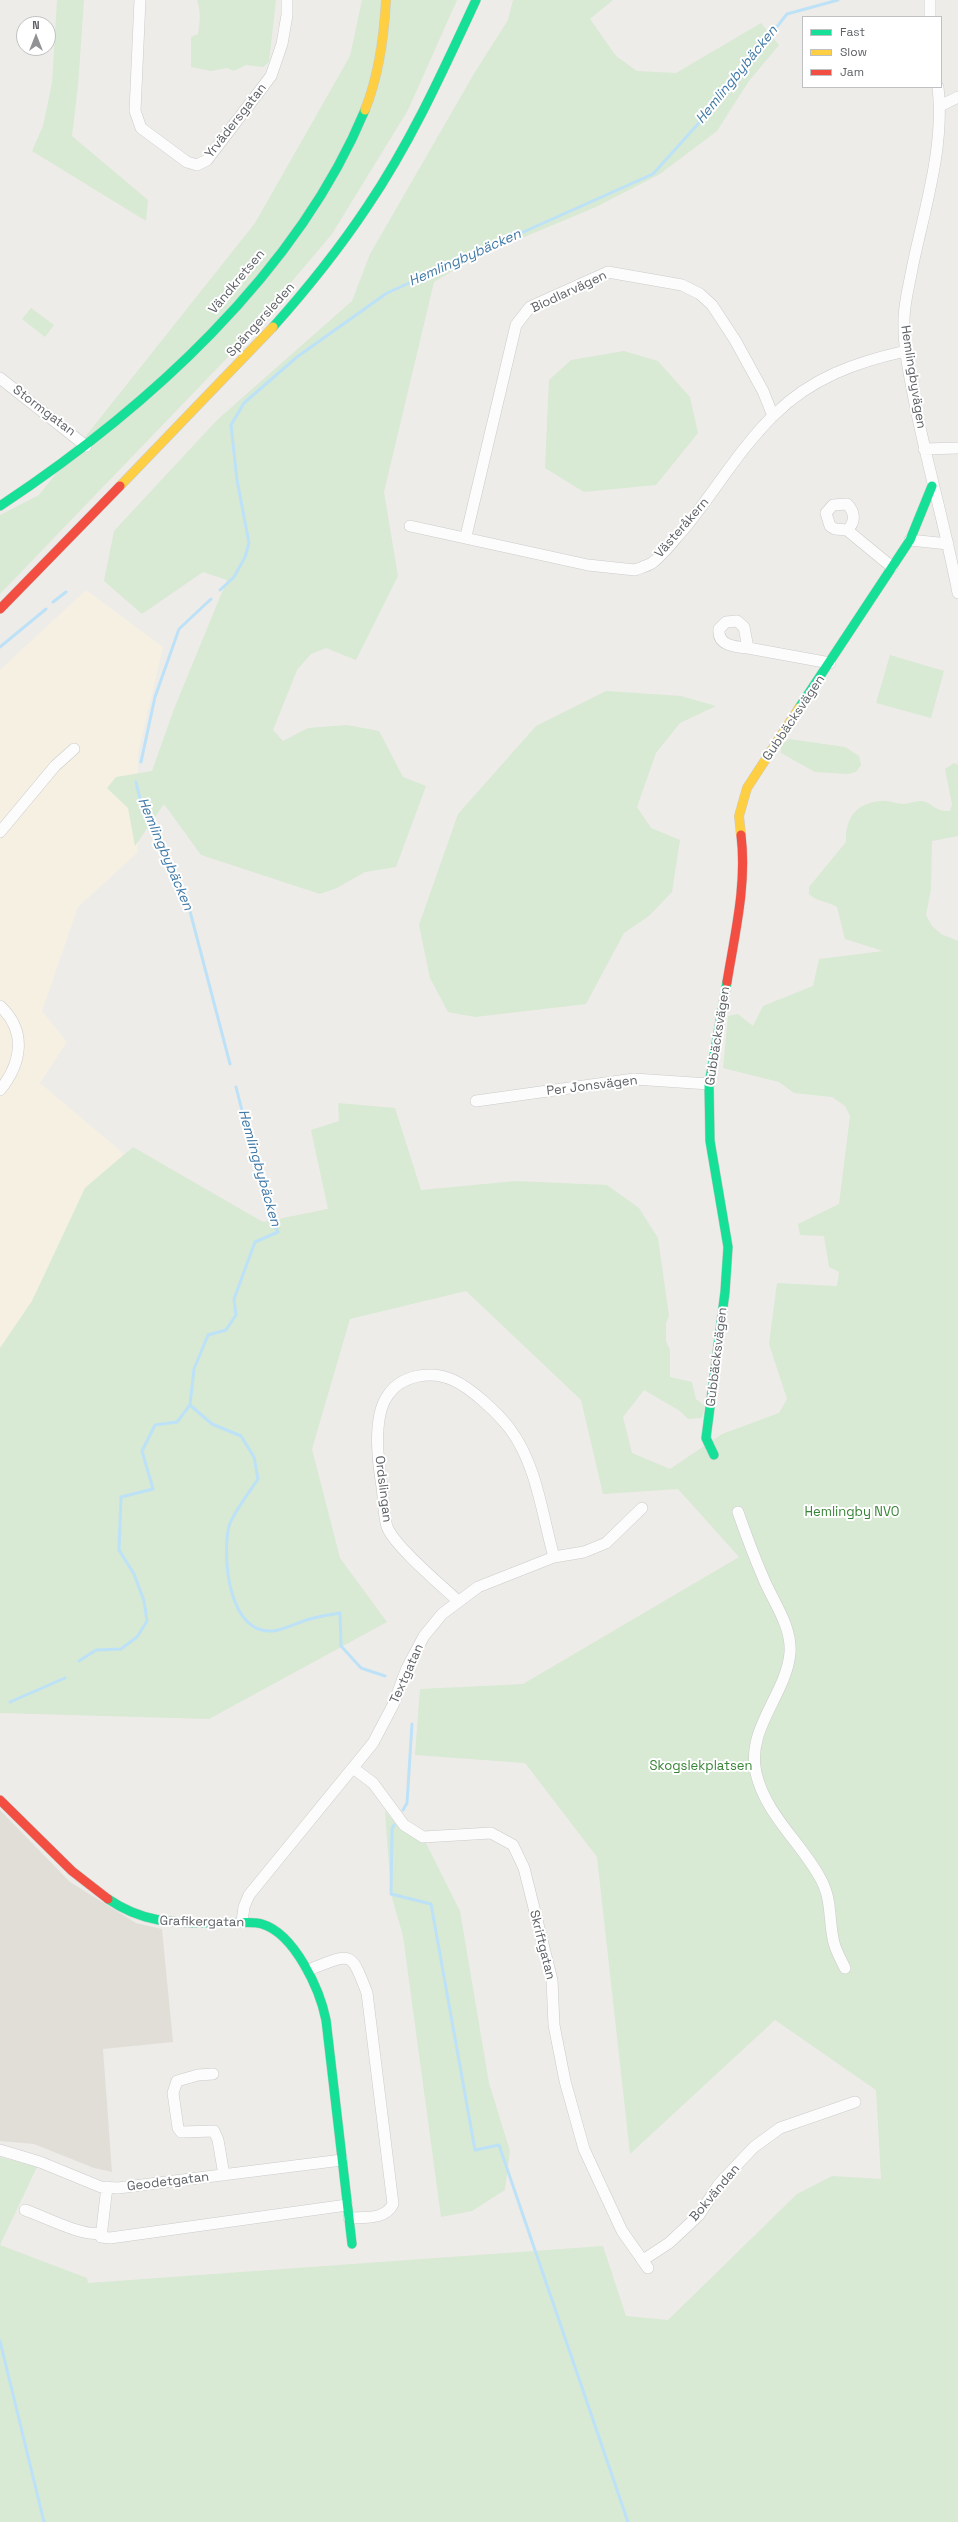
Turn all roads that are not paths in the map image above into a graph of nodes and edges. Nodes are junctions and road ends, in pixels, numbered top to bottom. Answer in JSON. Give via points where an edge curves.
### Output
{"nodes":[{"id":1,"x":140,"y":0,"type":"edge"},
{"id":2,"x":287,"y":0,"type":"edge"},
{"id":3,"x":386,"y":0,"type":"edge"},
{"id":4,"x":476,"y":0,"type":"edge"},
{"id":5,"x":930,"y":0,"type":"edge"},
{"id":6,"x":930,"y":16,"type":"edge"},
{"id":7,"x":938,"y":88,"type":"edge"},
{"id":8,"x":958,"y":97,"type":"edge"},
{"id":9,"x":940,"y":106,"type":"junction"},
{"id":10,"x":906,"y":351,"type":"junction"},
{"id":11,"x":0,"y":378,"type":"edge"},
{"id":12,"x":773,"y":416,"type":"junction"},
{"id":13,"x":86,"y":446,"type":"junction"},
{"id":14,"x":958,"y":448,"type":"edge"},
{"id":15,"x":924,"y":449,"type":"junction"},
{"id":16,"x":932,"y":486,"type":"junction"},
{"id":17,"x":0,"y":506,"type":"edge"},
{"id":18,"x":410,"y":526,"type":"dead end"},
{"id":19,"x":847,"y":530,"type":"dead end"},
{"id":20,"x":466,"y":536,"type":"junction"},
{"id":21,"x":910,"y":540,"type":"junction"},
{"id":22,"x":948,"y":544,"type":"junction"},
{"id":23,"x":892,"y":567,"type":"junction"},
{"id":24,"x":958,"y":593,"type":"edge"},
{"id":25,"x":0,"y":609,"type":"edge"},
{"id":26,"x":748,"y":648,"type":"dead end"},
{"id":27,"x":830,"y":664,"type":"junction"},
{"id":28,"x":74,"y":749,"type":"dead end"},
{"id":29,"x":0,"y":832,"type":"edge"},
{"id":30,"x":0,"y":1006,"type":"edge"},
{"id":31,"x":709,"y":1084,"type":"junction"},
{"id":32,"x":0,"y":1090,"type":"edge"},
{"id":33,"x":476,"y":1101,"type":"dead end"},
{"id":34,"x":714,"y":1455,"type":"dead end"},
{"id":35,"x":642,"y":1508,"type":"dead end"},
{"id":36,"x":738,"y":1512,"type":"dead end"},
{"id":37,"x":554,"y":1557,"type":"junction"},
{"id":38,"x":458,"y":1601,"type":"junction"},
{"id":39,"x":353,"y":1768,"type":"junction"},
{"id":40,"x":0,"y":1800,"type":"edge"},
{"id":41,"x":242,"y":1922,"type":"junction"},
{"id":42,"x":845,"y":1968,"type":"dead end"},
{"id":43,"x":308,"y":1970,"type":"junction"},
{"id":44,"x":214,"y":2074,"type":"dead end"},
{"id":45,"x":855,"y":2102,"type":"dead end"},
{"id":46,"x":0,"y":2150,"type":"edge"},
{"id":47,"x":342,"y":2160,"type":"junction"},
{"id":48,"x":224,"y":2175,"type":"junction"},
{"id":49,"x":107,"y":2187,"type":"junction"},
{"id":50,"x":347,"y":2205,"type":"junction"},
{"id":51,"x":25,"y":2210,"type":"dead end"},
{"id":52,"x":349,"y":2218,"type":"junction"},
{"id":53,"x":101,"y":2233,"type":"junction"},
{"id":54,"x":352,"y":2244,"type":"dead end"},
{"id":55,"x":645,"y":2264,"type":"joint"}],
"edges":[{"from":1,"to":2,"type":"street","name":"Yrvädersgatan","via":[[135,111],[141,128],[187,162],[197,165],[207,160],[271,76],[282,44]]},
{"from":3,"to":13,"type":"street","name":"Vändkretsen","via":[[383,44],[361,119],[338,170],[314,208],[249,292],[169,377]]},
{"from":4,"to":25,"type":"street","name":"Spängersleden","via":[[439,79],[396,159],[350,232],[304,292],[249,355]]},
{"from":5,"to":6,"type":"street"},
{"from":7,"to":9,"type":"street","name":"Hemlingbyvägen"},
{"from":8,"to":9,"type":"street"},
{"from":9,"to":10,"type":"street","name":"Hemlingbyvägen","via":[[936,150],[906,301]]},
{"from":10,"to":12,"type":"street","name":"Västeråkern","via":[[846,367],[820,379]]},
{"from":10,"to":15,"type":"street","name":"Hemlingbyvägen"},
{"from":11,"to":13,"type":"street","name":"Stormgatan"},
{"from":12,"to":20,"type":"street","name":"Västeråkern","via":[[672,543],[652,563],[641,568],[635,570],[588,564]]},
{"from":12,"to":20,"type":"street","name":"Biodlarvägen","via":[[763,391],[735,340],[706,299],[691,289],[674,283],[608,272],[530,307],[516,325]]},
{"from":13,"to":17,"type":"street","name":"Vändkretsen"},
{"from":14,"to":15,"type":"street"},
{"from":15,"to":16,"type":"street","name":"Hemlingbyvägen"},
{"from":16,"to":21,"type":"street","name":"Gubbäcksvägen"},
{"from":16,"to":22,"type":"street","name":"Hemlingbyvägen"},
{"from":18,"to":20,"type":"street","name":"Västeråkern"},
{"from":19,"to":23,"type":"street"},
{"from":21,"to":22,"type":"street"},
{"from":21,"to":23,"type":"street","name":"Gubbäcksvägen"},
{"from":22,"to":24,"type":"street","name":"Hemlingbyvägen"},
{"from":23,"to":27,"type":"street","name":"Gubbäcksvägen"},
{"from":26,"to":27,"type":"street","name":"Gubbäcksvägen"},
{"from":27,"to":31,"type":"street","name":"Gubbäcksvägen","via":[[747,788],[741,801],[739,816],[744,859],[740,905]]},
{"from":28,"to":29,"type":"street","via":[[55,766]]},
{"from":30,"to":32,"type":"street","via":[[13,1020],[20,1045],[13,1070]]},
{"from":31,"to":33,"type":"street","name":"Per Jonsvägen","via":[[634,1079]]},
{"from":31,"to":34,"type":"street","name":"Gubbäcksvägen","via":[[710,1141],[728,1247],[725,1292],[706,1438]]},
{"from":35,"to":37,"type":"street","name":"Textgatan","via":[[606,1543],[584,1552]]},
{"from":36,"to":42,"type":"street","via":[[762,1575],[781,1614],[790,1651],[786,1676],[761,1724],[754,1752],[756,1773],[782,1824],[819,1875],[831,1906],[834,1944]]},
{"from":37,"to":38,"type":"street","name":"Textgatan","via":[[478,1587]]},
{"from":37,"to":38,"type":"street","name":"Ordslingan","via":[[527,1456],[510,1428],[489,1406],[453,1380],[430,1374],[404,1380],[387,1396],[379,1420],[377,1459],[388,1529],[397,1542]]},
{"from":38,"to":39,"type":"street","name":"Textgatan","via":[[442,1614],[424,1636],[407,1668],[393,1705],[376,1736]]},
{"from":39,"to":41,"type":"street","name":"Textgatan","via":[[249,1895]]},
{"from":39,"to":55,"type":"street","name":"Skriftgatan","via":[[373,1783],[404,1825],[423,1837],[491,1833],[513,1845],[524,1868],[552,1980],[554,2025],[565,2081],[584,2149],[622,2231]]},
{"from":40,"to":41,"type":"street","name":"Grafikergatan","via":[[46,1847],[95,1889],[139,1917],[156,1921]]},
{"from":41,"to":43,"type":"street","name":"Grafikergatan","via":[[262,1924],[275,1930]]},
{"from":43,"to":47,"type":"street","name":"Grafikergatan","via":[[321,2000]]},
{"from":43,"to":52,"type":"street","via":[[344,1958],[352,1959],[367,1993],[394,2204],[389,2212],[382,2216]]},
{"from":44,"to":48,"type":"street","via":[[192,2076],[177,2081],[174,2093],[180,2132],[214,2131]]},
{"from":45,"to":55,"type":"street","name":"Bokvändan","via":[[780,2128],[754,2147],[719,2184],[699,2215]]},
{"from":46,"to":49,"type":"street","name":"Geodetgatan","via":[[40,2162],[100,2187]]},
{"from":47,"to":48,"type":"street","name":"Geodetgatan"},
{"from":47,"to":50,"type":"street","name":"Grafikergatan"},
{"from":48,"to":49,"type":"street","name":"Geodetgatan","via":[[118,2188]]},
{"from":49,"to":53,"type":"street"},
{"from":50,"to":52,"type":"street","name":"Grafikergatan"},
{"from":50,"to":53,"type":"street","via":[[110,2238],[101,2237]]},
{"from":51,"to":53,"type":"street","via":[[77,2231],[91,2235]]},
{"from":52,"to":54,"type":"street","name":"Grafikergatan"}]}
